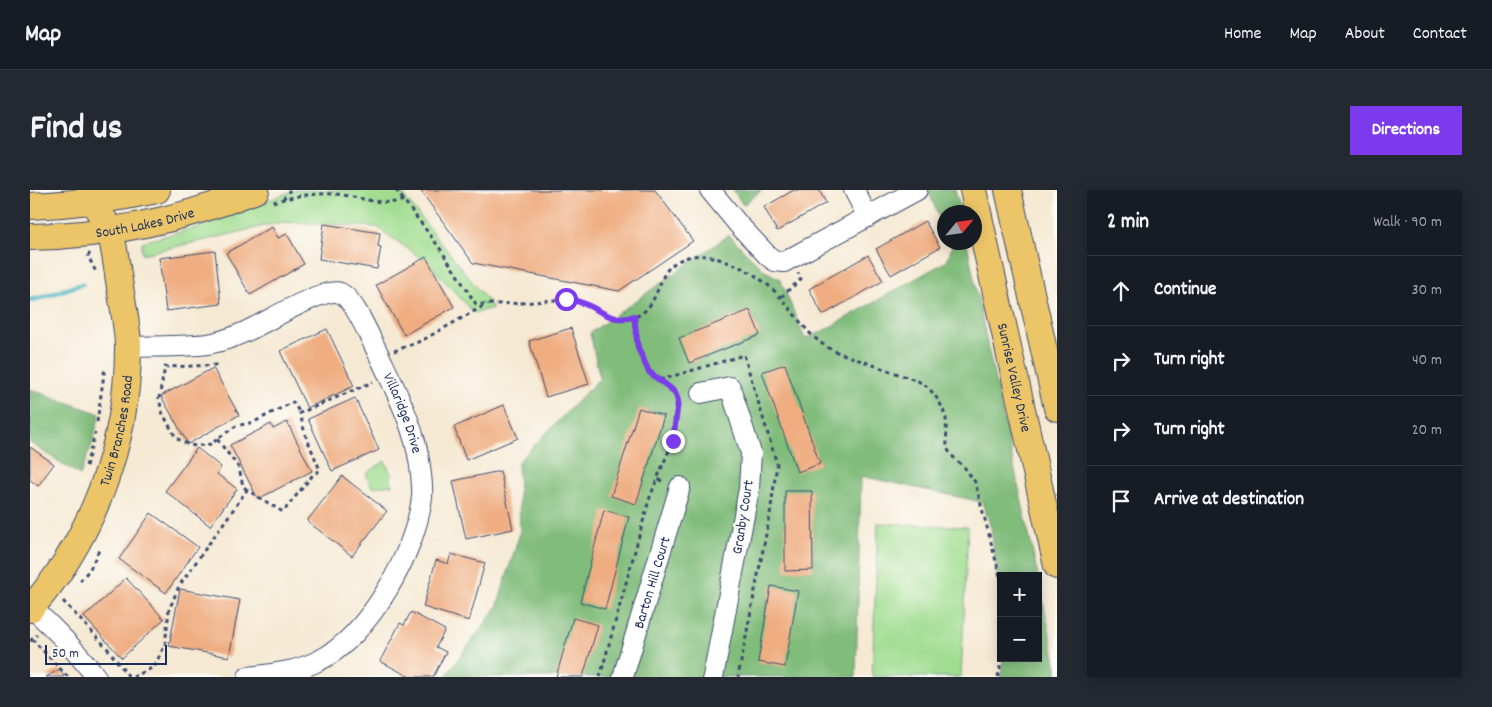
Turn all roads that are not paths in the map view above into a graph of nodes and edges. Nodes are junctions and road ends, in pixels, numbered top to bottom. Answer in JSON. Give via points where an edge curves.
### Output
{"nodes":[{"id":1,"x":157,"y":190,"type":"edge"},
{"id":2,"x":256,"y":190,"type":"edge"},
{"id":3,"x":710,"y":190,"type":"edge"},
{"id":4,"x":854,"y":190,"type":"edge"},
{"id":5,"x":917,"y":190,"type":"edge"},
{"id":6,"x":973,"y":190,"type":"edge"},
{"id":7,"x":1008,"y":190,"type":"edge"},
{"id":8,"x":120,"y":194,"type":"edge"},
{"id":9,"x":92,"y":196,"type":"edge"},
{"id":10,"x":30,"y":206,"type":"edge"},
{"id":11,"x":868,"y":217,"type":"junction"},
{"id":12,"x":109,"y":230,"type":"junction"},
{"id":13,"x":30,"y":237,"type":"edge"},
{"id":14,"x":128,"y":347,"type":"junction"},
{"id":15,"x":701,"y":393,"type":"dead end"},
{"id":16,"x":1057,"y":408,"type":"edge"},
{"id":17,"x":680,"y":487,"type":"road end"},
{"id":18,"x":1057,"y":566,"type":"edge"},
{"id":19,"x":31,"y":609,"type":"edge"},
{"id":20,"x":96,"y":677,"type":"edge"},
{"id":21,"x":248,"y":677,"type":"edge"},
{"id":22,"x":623,"y":677,"type":"edge"},
{"id":23,"x":713,"y":677,"type":"edge"}],
"edges":[{"from":1,"to":8,"type":"main road","name":"South Lakes Drive"},
{"from":2,"to":12,"type":"main road","name":"South Lakes Drive","via":[[189,214]]},
{"from":3,"to":11,"type":"street","via":[[775,261],[794,258]]},
{"from":4,"to":11,"type":"street"},
{"from":5,"to":11,"type":"street"},
{"from":6,"to":18,"type":"main road","name":"Sunrise Valley Drive"},
{"from":7,"to":16,"type":"main road"},
{"from":8,"to":9,"type":"main road","name":"South Lakes Drive"},
{"from":8,"to":12,"type":"main road","name":"Twin Branches Road"},
{"from":9,"to":10,"type":"main road","name":"South Lakes Drive"},
{"from":9,"to":12,"type":"main road","name":"Twin Branches Road"},
{"from":12,"to":13,"type":"main road","name":"South Lakes Drive"},
{"from":12,"to":14,"type":"main road","name":"Twin Branches Road"},
{"from":14,"to":19,"type":"main road","name":"Twin Branches Road","via":[[123,409],[106,478],[74,548]]},
{"from":14,"to":21,"type":"street","name":"Villaridge Drive","via":[[221,341],[311,299],[340,293],[349,300],[370,337],[406,415],[420,466],[422,495],[417,523],[392,580],[365,620],[333,652],[301,668]]},
{"from":15,"to":23,"type":"street","name":"Granby Court","via":[[730,387],[751,452],[749,489]]},
{"from":17,"to":22,"type":"street","name":"Barton Hill Court"},
{"from":19,"to":20,"type":"street","via":[[59,632]]}]}
